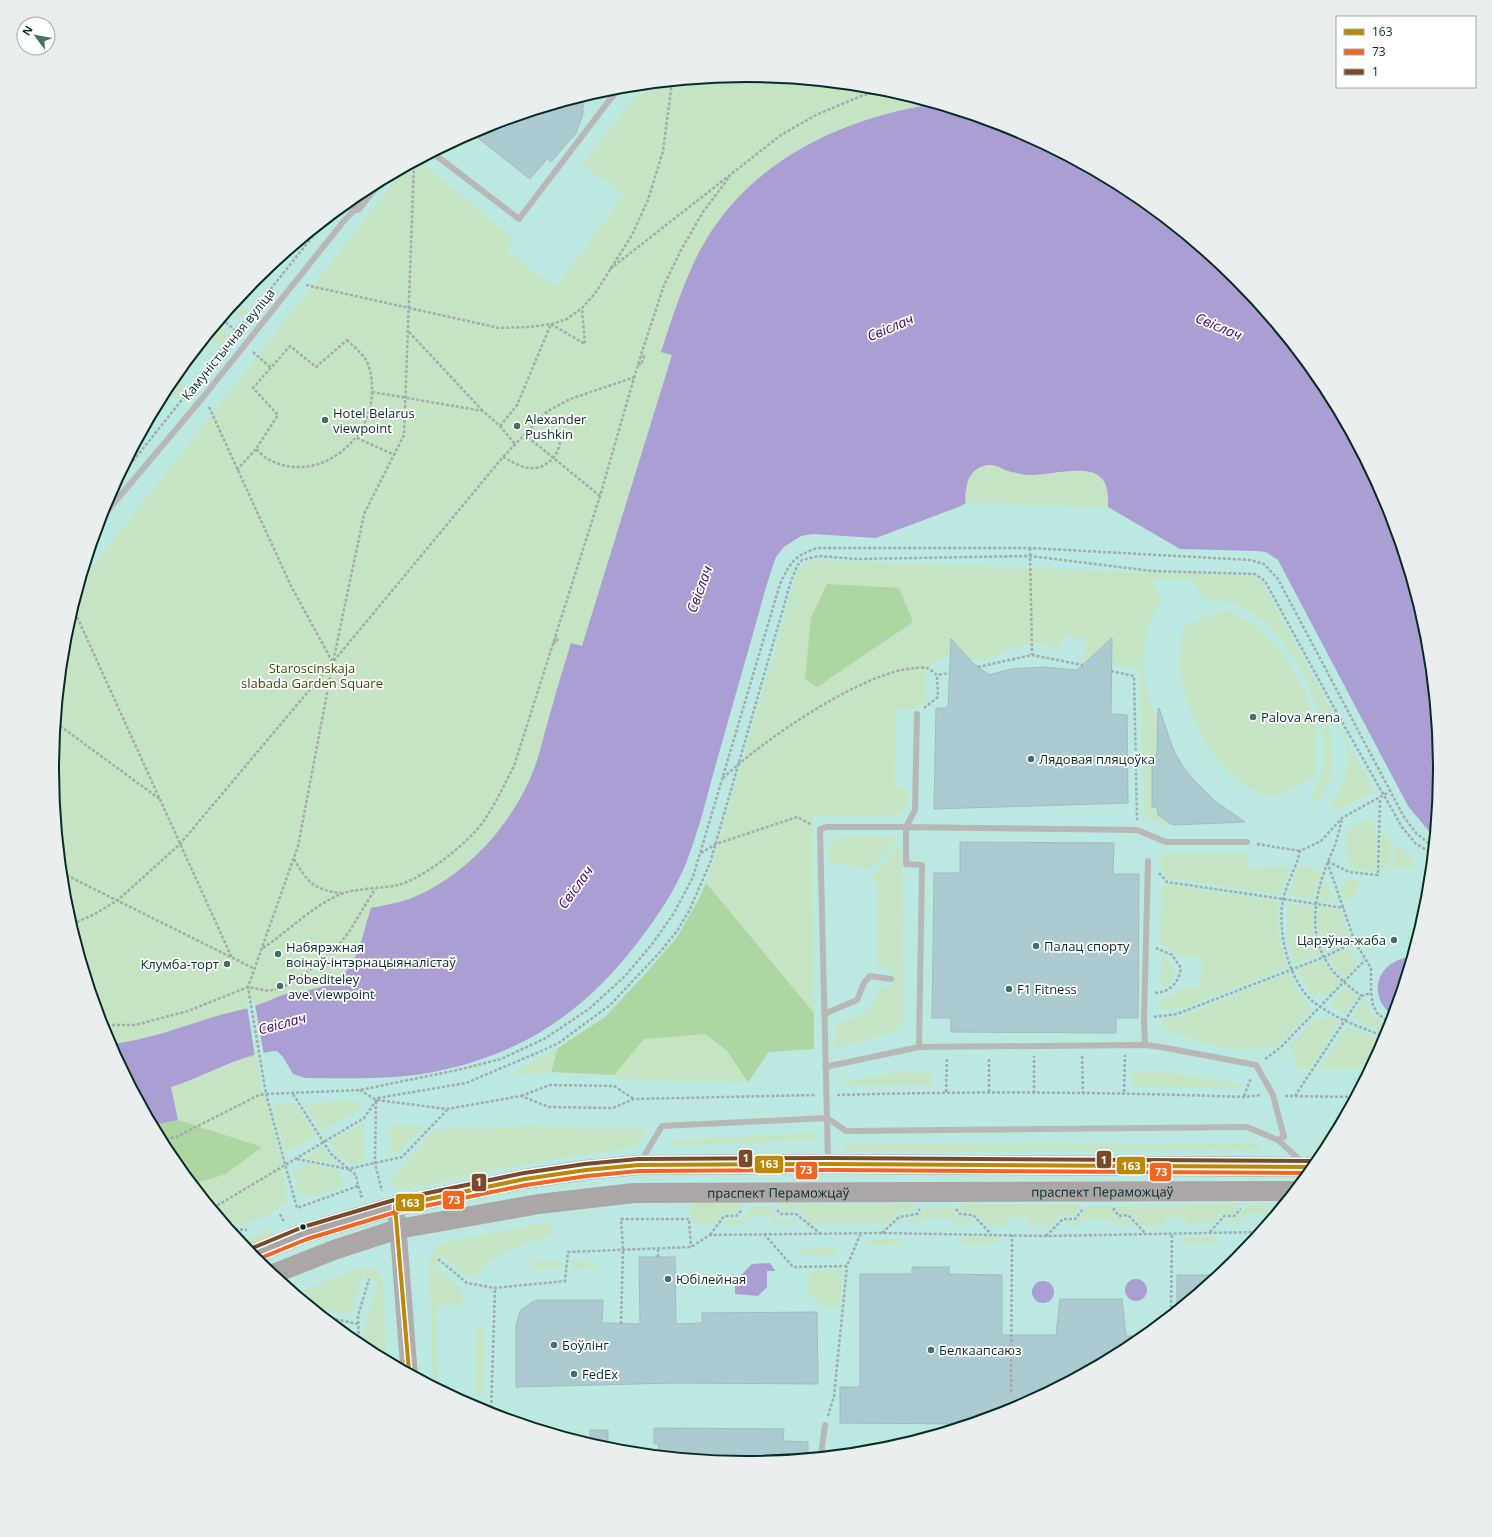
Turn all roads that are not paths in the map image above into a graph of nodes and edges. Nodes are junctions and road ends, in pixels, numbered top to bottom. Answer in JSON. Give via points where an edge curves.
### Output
{"nodes":[{"id":1,"x":614,"y":95,"type":"edge"},
{"id":2,"x":436,"y":155,"type":"edge"},
{"id":3,"x":352,"y":206,"type":"edge"},
{"id":4,"x":110,"y":509,"type":"edge"},
{"id":5,"x":917,"y":714,"type":"road end"},
{"id":6,"x":906,"y":827,"type":"junction"},
{"id":7,"x":1247,"y":842,"type":"road end"},
{"id":8,"x":1148,"y":861,"type":"road end"},
{"id":9,"x":891,"y":979,"type":"dead end"},
{"id":10,"x":824,"y":1014,"type":"junction"},
{"id":11,"x":1145,"y":1045,"type":"junction"},
{"id":12,"x":919,"y":1047,"type":"junction"},
{"id":13,"x":825,"y":1067,"type":"junction"},
{"id":14,"x":827,"y":1118,"type":"junction"},
{"id":15,"x":1278,"y":1140,"type":"junction"},
{"id":16,"x":828,"y":1164,"type":"junction"},
{"id":17,"x":1307,"y":1164,"type":"edge"},
{"id":18,"x":639,"y":1165,"type":"junction"},
{"id":19,"x":1305,"y":1167,"type":"edge"},
{"id":20,"x":1289,"y":1190,"type":"edge"},
{"id":21,"x":389,"y":1201,"type":"junction"},
{"id":22,"x":398,"y":1229,"type":"junction"},
{"id":23,"x":258,"y":1252,"type":"edge"},
{"id":24,"x":279,"y":1272,"type":"edge"},
{"id":25,"x":409,"y":1367,"type":"edge"},
{"id":26,"x":825,"y":1425,"type":"road end"},
{"id":27,"x":822,"y":1451,"type":"edge"}],
"edges":[{"from":1,"to":2,"type":"lane","via":[[519,219]]},
{"from":3,"to":4,"type":"lane","name":"Камуністычная вуліца","via":[[296,282]]},
{"from":5,"to":6,"type":"lane","via":[[915,810]]},
{"from":6,"to":7,"type":"lane","via":[[1137,830],[1166,842]]},
{"from":6,"to":10,"type":"lane","via":[[820,829]]},
{"from":6,"to":12,"type":"lane","via":[[906,864],[922,865]]},
{"from":8,"to":11,"type":"lane"},
{"from":9,"to":10,"type":"lane","via":[[870,976],[857,1000]]},
{"from":10,"to":13,"type":"lane"},
{"from":11,"to":12,"type":"lane"},
{"from":11,"to":15,"type":"lane","via":[[1256,1066],[1273,1095],[1284,1137]]},
{"from":12,"to":13,"type":"lane"},
{"from":13,"to":14,"type":"lane"},
{"from":14,"to":15,"type":"lane","via":[[846,1131],[1247,1127]]},
{"from":14,"to":16,"type":"lane"},
{"from":14,"to":18,"type":"lane","via":[[662,1126]]},
{"from":15,"to":17,"type":"lane"},
{"from":16,"to":18,"type":"main road","name":"праспект Пераможцаў"},
{"from":16,"to":19,"type":"main road","name":"праспект Пераможцаў"},
{"from":18,"to":21,"type":"main road","name":"праспект Пераможцаў","via":[[586,1170]]},
{"from":20,"to":22,"type":"main road","name":"праспект Пераможцаў","via":[[634,1193],[539,1204]]},
{"from":21,"to":22,"type":"main road"},
{"from":21,"to":23,"type":"main road","name":"праспект Пераможцаў"},
{"from":22,"to":24,"type":"main road","name":"праспект Пераможцаў"},
{"from":22,"to":25,"type":"main road"},
{"from":26,"to":27,"type":"lane"}]}
